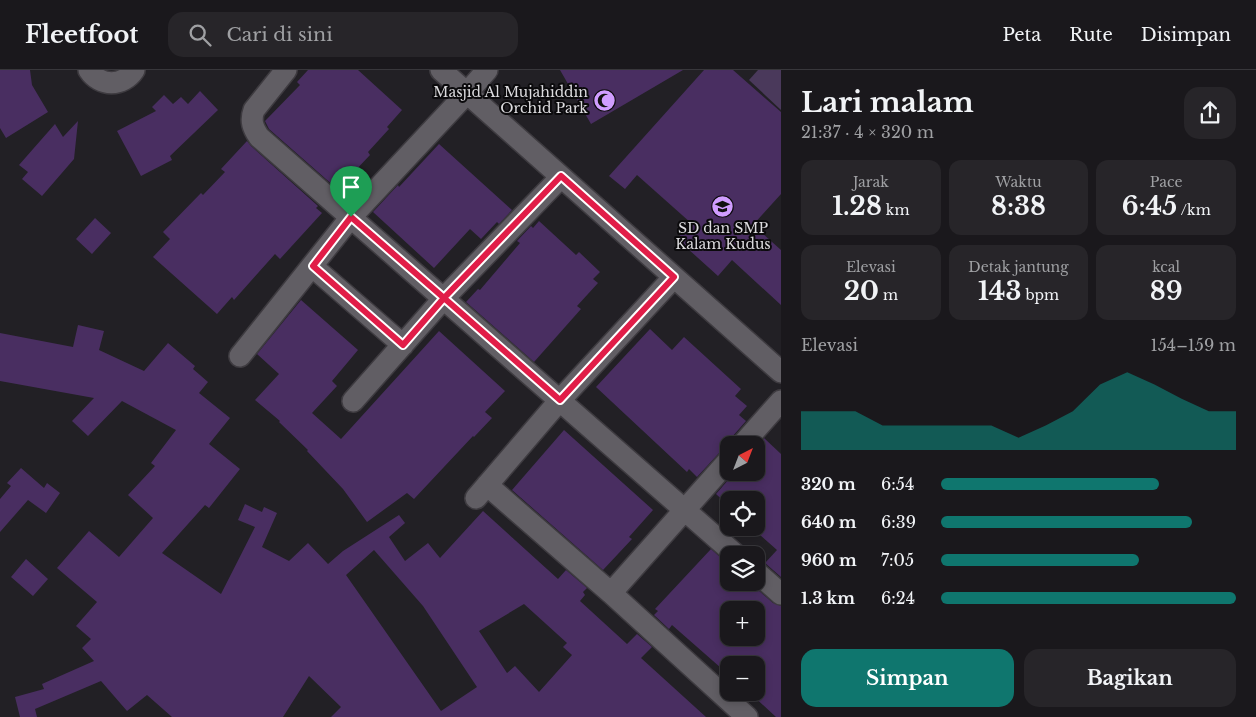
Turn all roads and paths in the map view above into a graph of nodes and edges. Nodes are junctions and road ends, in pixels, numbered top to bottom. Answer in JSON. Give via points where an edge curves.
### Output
{"nodes":[{"id":1,"x":89,"y":70,"type":"edge"},
{"id":2,"x":134,"y":70,"type":"edge"},
{"id":3,"x":286,"y":70,"type":"edge"},
{"id":4,"x":441,"y":70,"type":"edge"},
{"id":5,"x":487,"y":70,"type":"edge"},
{"id":6,"x":467,"y":93,"type":"junction"},
{"id":7,"x":561,"y":176,"type":"junction"},
{"id":8,"x":351,"y":217,"type":"junction"},
{"id":9,"x":313,"y":266,"type":"junction"},
{"id":10,"x":674,"y":277,"type":"junction"},
{"id":11,"x":444,"y":298,"type":"junction"},
{"id":12,"x":403,"y":345,"type":"junction"},
{"id":13,"x":240,"y":356,"type":"dead end"},
{"id":14,"x":781,"y":372,"type":"edge"},
{"id":15,"x":560,"y":400,"type":"junction"},
{"id":16,"x":353,"y":401,"type":"dead end"},
{"id":17,"x":781,"y":401,"type":"edge"},
{"id":18,"x":750,"y":436,"type":"edge"},
{"id":19,"x":720,"y":470,"type":"edge"},
{"id":20,"x":685,"y":510,"type":"junction"},
{"id":21,"x":726,"y":546,"type":"edge"},
{"id":22,"x":765,"y":580,"type":"edge"},
{"id":23,"x":611,"y":593,"type":"junction"},
{"id":24,"x":781,"y":594,"type":"edge"},
{"id":25,"x":746,"y":717,"type":"edge"}],
"edges":[{"from":1,"to":2,"type":"street","via":[[98,80],[115,83]]},
{"from":3,"to":8,"type":"street","via":[[254,110],[255,131]]},
{"from":4,"to":6,"type":"street"},
{"from":5,"to":6,"type":"street"},
{"from":6,"to":7,"type":"street"},
{"from":6,"to":8,"type":"street"},
{"from":7,"to":10,"type":"street"},
{"from":7,"to":11,"type":"street"},
{"from":8,"to":9,"type":"street"},
{"from":8,"to":11,"type":"street"},
{"from":9,"to":12,"type":"street"},
{"from":9,"to":13,"type":"street"},
{"from":10,"to":14,"type":"street"},
{"from":10,"to":15,"type":"street"},
{"from":11,"to":12,"type":"street"},
{"from":11,"to":15,"type":"street"},
{"from":12,"to":16,"type":"street"},
{"from":15,"to":20,"type":"street"},
{"from":15,"to":23,"type":"street","via":[[482,492]]},
{"from":17,"to":18,"type":"street"},
{"from":19,"to":20,"type":"street"},
{"from":20,"to":21,"type":"street"},
{"from":20,"to":23,"type":"street"},
{"from":22,"to":24,"type":"street"},
{"from":23,"to":25,"type":"street"}]}
